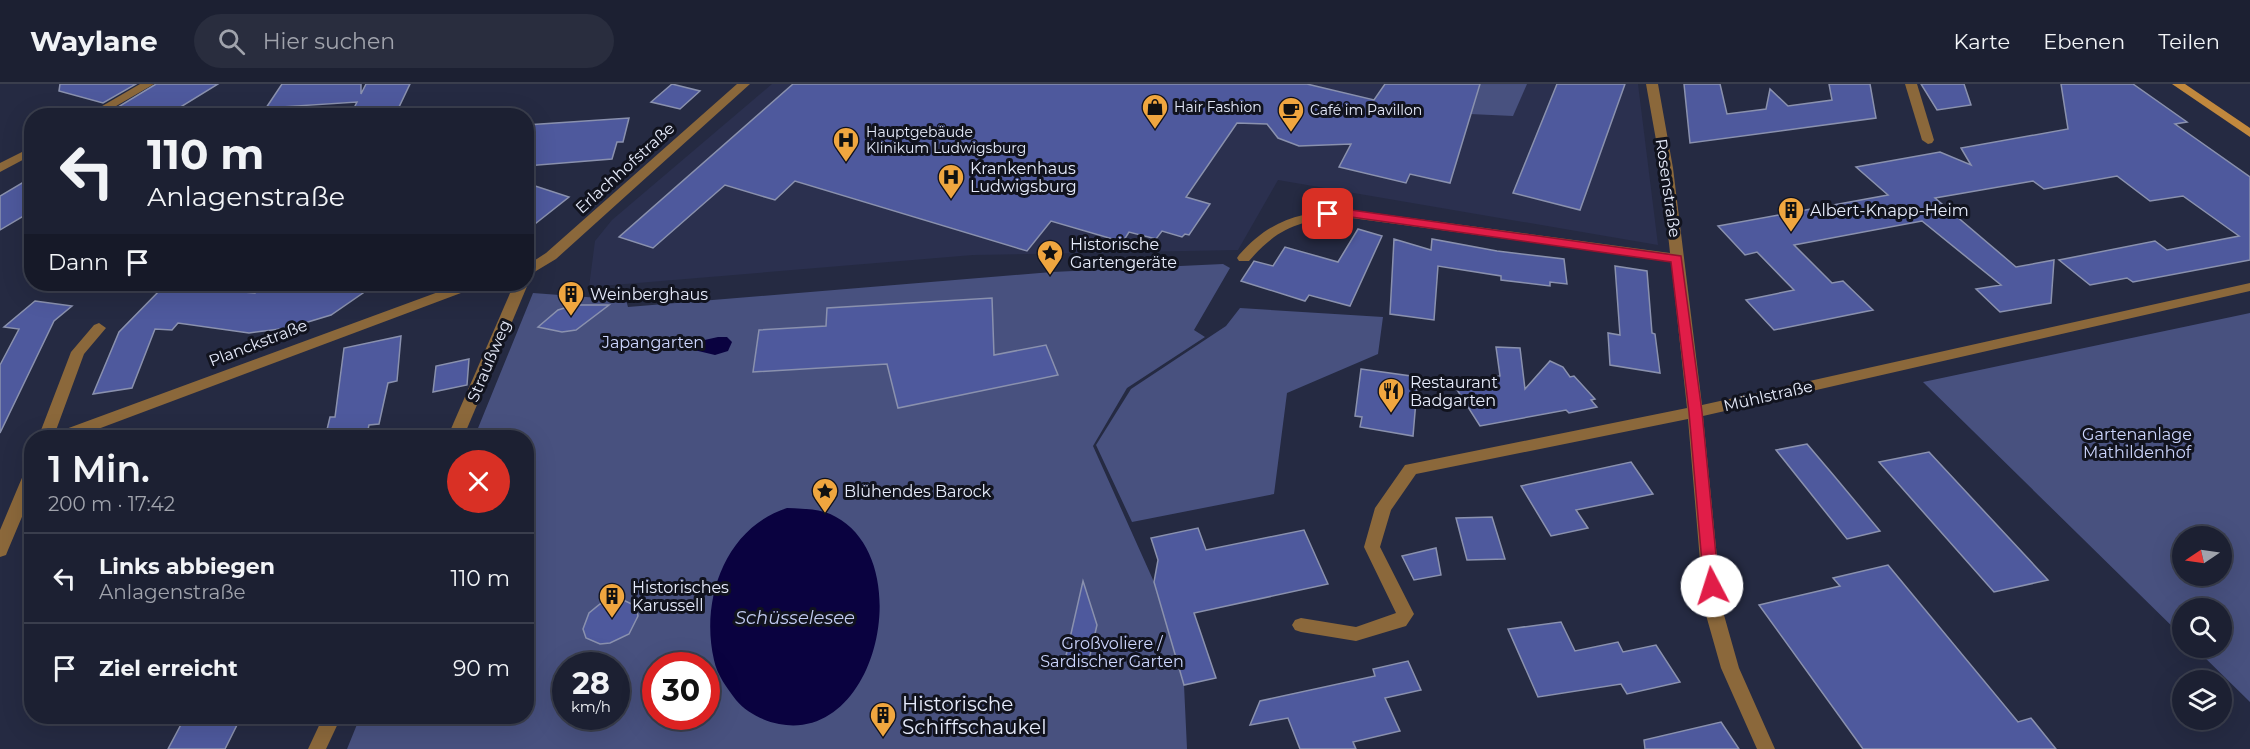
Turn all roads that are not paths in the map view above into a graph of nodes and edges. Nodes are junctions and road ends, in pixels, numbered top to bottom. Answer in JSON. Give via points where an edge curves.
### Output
{"nodes":[{"id":1,"x":148,"y":84,"type":"edge"},
{"id":2,"x":744,"y":84,"type":"edge"},
{"id":3,"x":1652,"y":84,"type":"edge"},
{"id":4,"x":1911,"y":84,"type":"edge"},
{"id":5,"x":2178,"y":84,"type":"edge"},
{"id":6,"x":104,"y":108,"type":"edge"},
{"id":7,"x":2250,"y":133,"type":"edge"},
{"id":8,"x":1928,"y":140,"type":"dead end"},
{"id":9,"x":24,"y":154,"type":"edge"},
{"id":10,"x":0,"y":168,"type":"edge"},
{"id":11,"x":1244,"y":258,"type":"dead end"},
{"id":12,"x":1677,"y":258,"type":"junction"},
{"id":13,"x":534,"y":268,"type":"edge"},
{"id":14,"x":2250,"y":287,"type":"edge"},
{"id":15,"x":453,"y":291,"type":"edge"},
{"id":16,"x":518,"y":291,"type":"edge"},
{"id":17,"x":99,"y":328,"type":"dead end"},
{"id":18,"x":1695,"y":412,"type":"junction"},
{"id":19,"x":49,"y":430,"type":"edge"},
{"id":20,"x":80,"y":430,"type":"edge"},
{"id":21,"x":458,"y":430,"type":"edge"},
{"id":22,"x":24,"y":492,"type":"edge"},
{"id":23,"x":0,"y":549,"type":"edge"},
{"id":24,"x":1301,"y":625,"type":"dead end"},
{"id":25,"x":329,"y":724,"type":"edge"},
{"id":26,"x":317,"y":749,"type":"edge"},
{"id":27,"x":1766,"y":749,"type":"edge"}],
"edges":[{"from":1,"to":6,"type":"street"},
{"from":2,"to":13,"type":"street","name":"Erlachhofstraße"},
{"from":3,"to":12,"type":"street","name":"Rosenstraße"},
{"from":4,"to":8,"type":"street"},
{"from":5,"to":7,"type":"main road"},
{"from":9,"to":10,"type":"street"},
{"from":11,"to":12,"type":"street","via":[[1261,237],[1285,223],[1312,215],[1344,213]]},
{"from":12,"to":18,"type":"street","name":"Rosenstraße"},
{"from":14,"to":18,"type":"street","name":"Mühlstraße"},
{"from":15,"to":20,"type":"street","name":"Planckstraße"},
{"from":16,"to":21,"type":"street","name":"Straußweg"},
{"from":17,"to":19,"type":"street","via":[[78,352]]},
{"from":18,"to":24,"type":"street","name":"Mühlstraße","via":[[1411,469],[1383,508],[1372,547],[1405,614],[1400,621],[1356,634]]},
{"from":18,"to":27,"type":"street","name":"Rosenstraße","via":[[1713,608],[1730,668]]},
{"from":22,"to":23,"type":"street"},
{"from":25,"to":26,"type":"street"}]}
